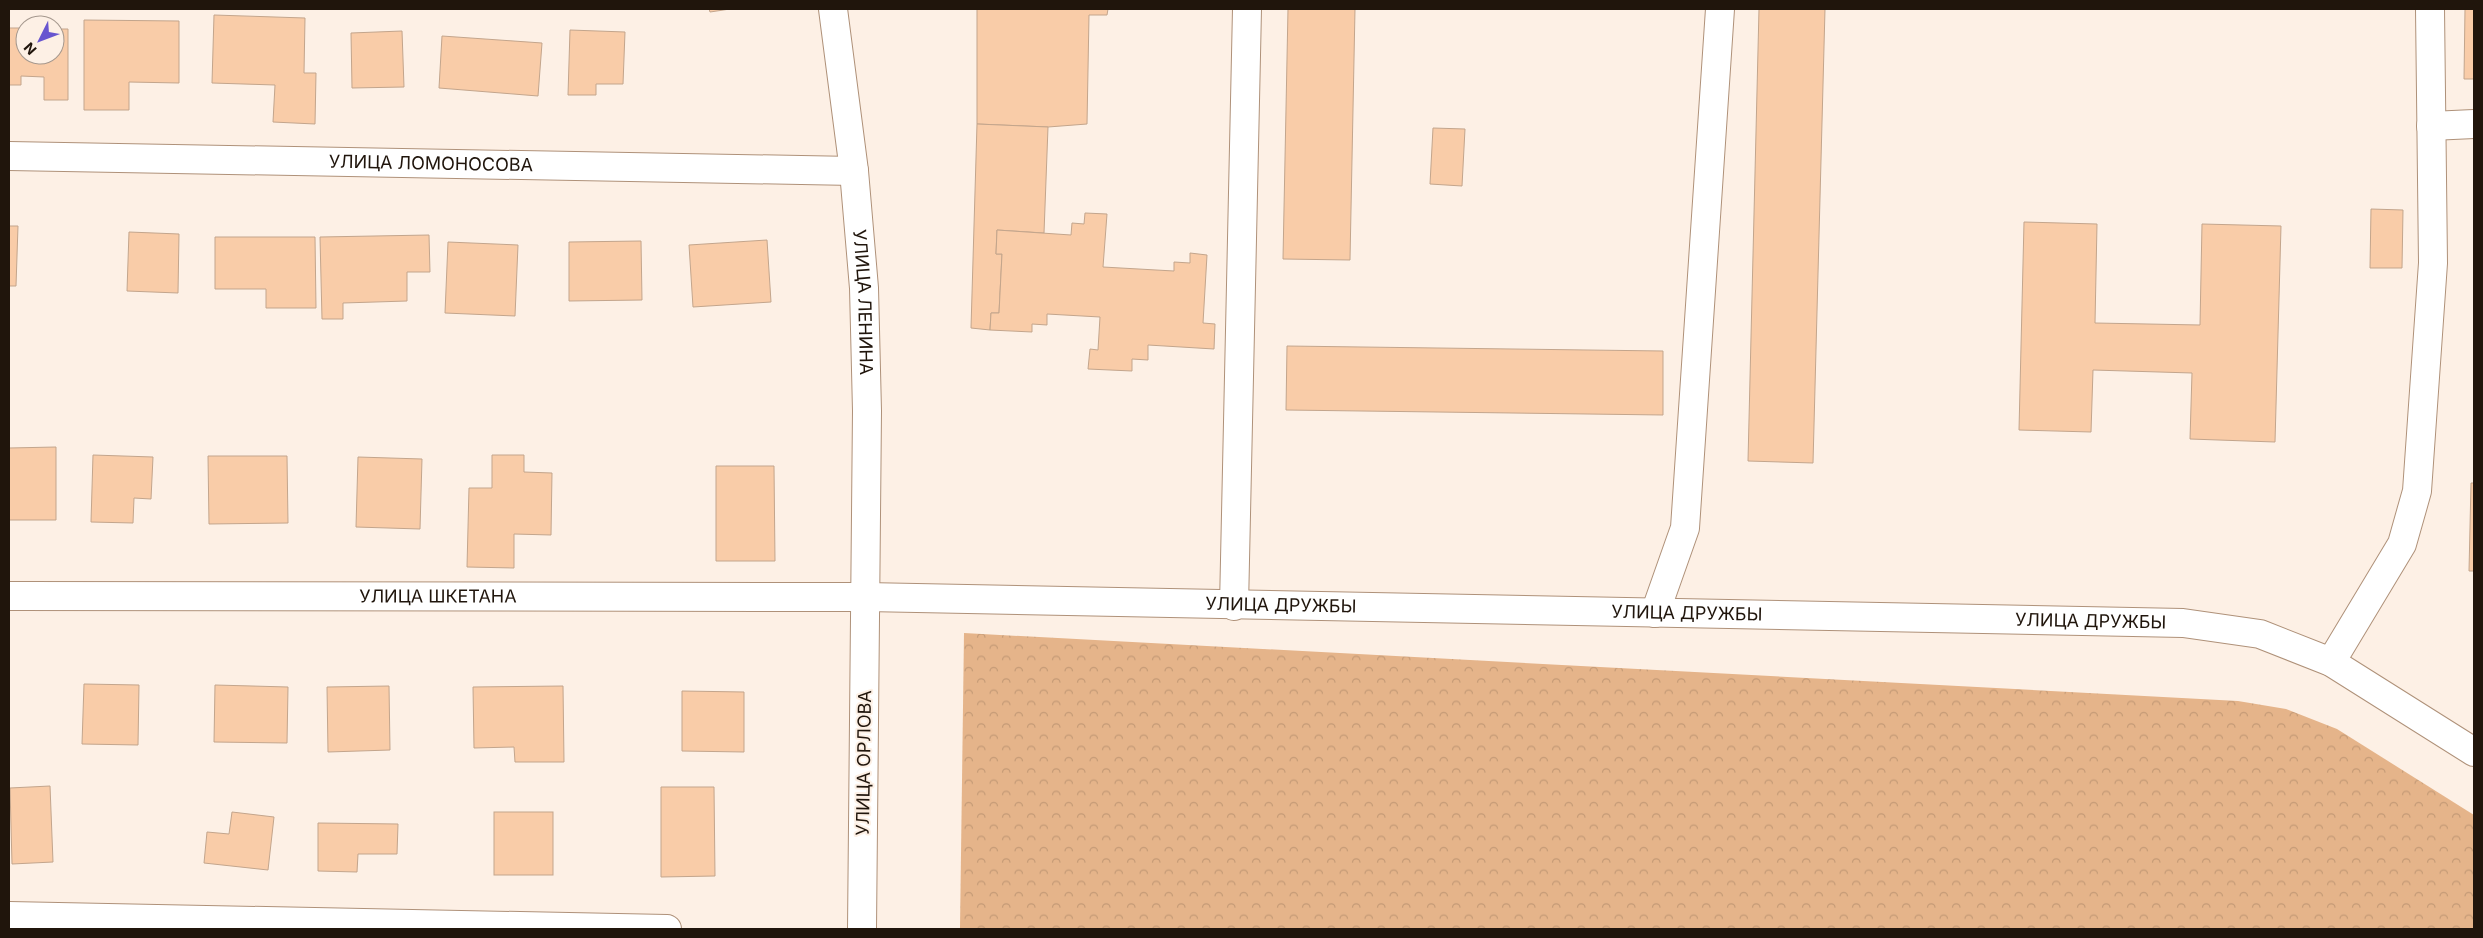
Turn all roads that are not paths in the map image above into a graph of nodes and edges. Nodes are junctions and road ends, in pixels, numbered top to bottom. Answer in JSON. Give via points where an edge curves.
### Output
{"nodes":[{"id":1,"x":833,"y":9,"type":"edge"},
{"id":2,"x":1247,"y":9,"type":"edge"},
{"id":3,"x":1720,"y":9,"type":"edge"},
{"id":4,"x":2430,"y":9,"type":"edge"},
{"id":5,"x":2474,"y":124,"type":"edge"},
{"id":6,"x":2431,"y":126,"type":"junction"},
{"id":7,"x":9,"y":156,"type":"edge"},
{"id":8,"x":854,"y":171,"type":"junction"},
{"id":9,"x":9,"y":596,"type":"edge"},
{"id":10,"x":866,"y":597,"type":"junction"},
{"id":11,"x":1234,"y":606,"type":"junction"},
{"id":12,"x":1655,"y":613,"type":"junction"},
{"id":13,"x":2331,"y":662,"type":"junction"},
{"id":14,"x":2474,"y":752,"type":"edge"},
{"id":15,"x":9,"y":916,"type":"edge"},
{"id":16,"x":667,"y":929,"type":"edge"},
{"id":17,"x":862,"y":929,"type":"edge"}],
"edges":[{"from":1,"to":8,"type":"street","name":"УЛИЦА ЛЕНИНА"},
{"from":2,"to":11,"type":"street"},
{"from":3,"to":12,"type":"street","via":[[1685,528]]},
{"from":4,"to":6,"type":"street"},
{"from":5,"to":6,"type":"street"},
{"from":6,"to":13,"type":"street","via":[[2433,263],[2416,491],[2402,544]]},
{"from":7,"to":8,"type":"street","name":"УЛИЦА ЛОМОНОСОВА"},
{"from":8,"to":10,"type":"street","name":"УЛИЦА ЛЕНИНА","via":[[864,288],[867,392]]},
{"from":9,"to":10,"type":"street","name":"УЛИЦА ШКЕТАНА"},
{"from":10,"to":11,"type":"street","name":"УЛИЦА ДРУЖБЫ"},
{"from":10,"to":17,"type":"street","name":"УЛИЦА ОРЛОВА"},
{"from":11,"to":12,"type":"street","name":"УЛИЦА ДРУЖБЫ"},
{"from":12,"to":13,"type":"street","name":"УЛИЦА ДРУЖБЫ","via":[[2183,623],[2260,634]]},
{"from":13,"to":14,"type":"street","name":"УЛИЦА ДРУЖБЫ"},
{"from":15,"to":16,"type":"street"}]}
